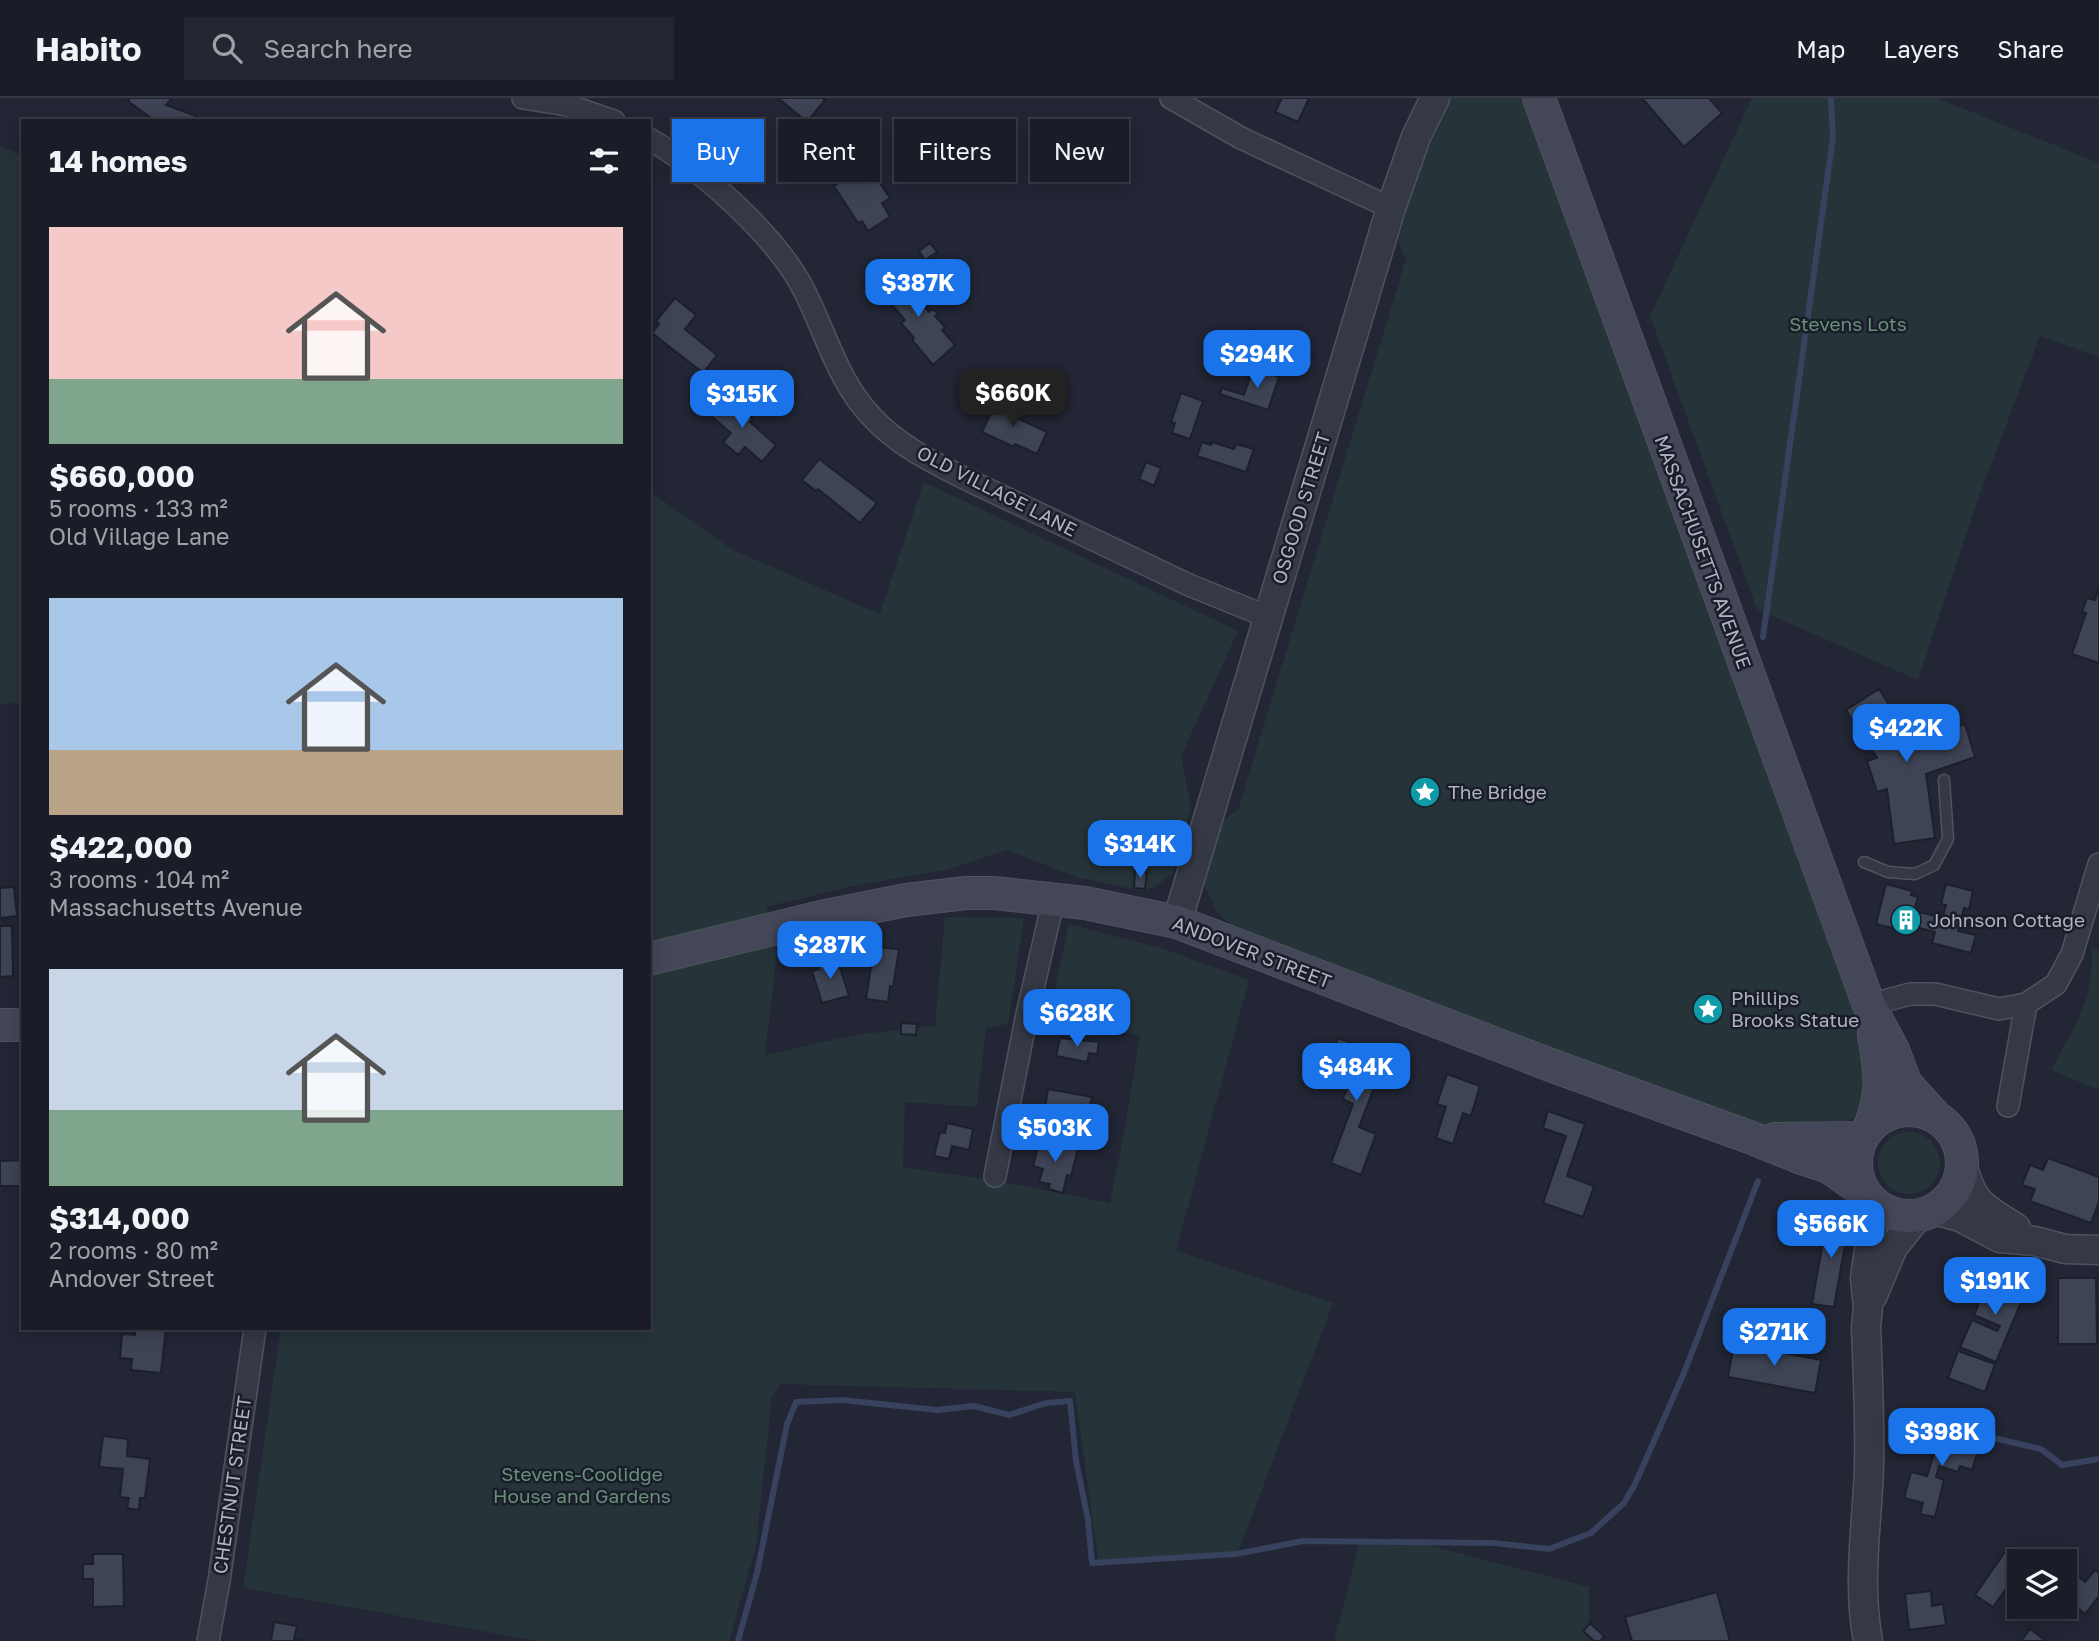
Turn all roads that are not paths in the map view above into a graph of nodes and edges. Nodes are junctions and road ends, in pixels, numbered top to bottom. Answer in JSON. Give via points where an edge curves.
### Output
{"nodes":[{"id":1,"x":523,"y":98,"type":"edge"},
{"id":2,"x":1171,"y":98,"type":"edge"},
{"id":3,"x":1435,"y":98,"type":"edge"},
{"id":4,"x":1539,"y":98,"type":"edge"},
{"id":5,"x":608,"y":119,"type":"edge"},
{"id":6,"x":651,"y":140,"type":"edge"},
{"id":7,"x":1391,"y":208,"type":"junction"},
{"id":8,"x":1268,"y":617,"type":"junction"},
{"id":9,"x":1944,"y":780,"type":"dead end"},
{"id":10,"x":1864,"y":862,"type":"dead end"},
{"id":11,"x":2099,"y":864,"type":"edge"},
{"id":12,"x":1054,"y":898,"type":"junction"},
{"id":13,"x":1177,"y":922,"type":"junction"},
{"id":14,"x":651,"y":959,"type":"edge"},
{"id":15,"x":2026,"y":1004,"type":"junction"},
{"id":16,"x":1869,"y":1005,"type":"junction"},
{"id":17,"x":0,"y":1025,"type":"edge"},
{"id":18,"x":21,"y":1025,"type":"edge"},
{"id":19,"x":2008,"y":1106,"type":"dead end"},
{"id":20,"x":1936,"y":1117,"type":"junction"},
{"id":21,"x":1866,"y":1132,"type":"junction"},
{"id":22,"x":1752,"y":1138,"type":"junction"},
{"id":23,"x":1962,"y":1164,"type":"junction"},
{"id":24,"x":995,"y":1176,"type":"dead end"},
{"id":25,"x":1868,"y":1196,"type":"junction"},
{"id":26,"x":1926,"y":1213,"type":"junction"},
{"id":27,"x":2035,"y":1241,"type":"junction"},
{"id":28,"x":2099,"y":1250,"type":"edge"},
{"id":29,"x":1868,"y":1307,"type":"junction"},
{"id":30,"x":255,"y":1330,"type":"edge"},
{"id":31,"x":208,"y":1641,"type":"edge"},
{"id":32,"x":1868,"y":1641,"type":"edge"}],
"edges":[{"from":1,"to":5,"type":"street","via":[[567,105]]},
{"from":2,"to":7,"type":"street","via":[[1241,138]]},
{"from":3,"to":7,"type":"street","name":"OSGOOD STREET"},
{"from":4,"to":16,"type":"main road","name":"MASSACHUSETTS AVENUE"},
{"from":6,"to":8,"type":"street","name":"OLD VILLAGE LANE","via":[[720,193],[774,247],[799,281],[848,385],[889,432],[968,480],[1189,585]]},
{"from":7,"to":8,"type":"street","name":"OSGOOD STREET"},
{"from":8,"to":13,"type":"street","name":"OSGOOD STREET"},
{"from":9,"to":10,"type":"lane","via":[[1948,839],[1934,865],[1915,874],[1888,872]]},
{"from":11,"to":15,"type":"street","via":[[2072,954],[2056,984]]},
{"from":12,"to":13,"type":"main road","name":"ANDOVER STREET"},
{"from":12,"to":14,"type":"main road","name":"ANDOVER STREET","via":[[966,893],[906,900]]},
{"from":12,"to":24,"type":"street"},
{"from":13,"to":22,"type":"main road","name":"ANDOVER STREET"},
{"from":15,"to":16,"type":"street","via":[[1998,1009],[1910,993]]},
{"from":15,"to":19,"type":"street"},
{"from":16,"to":20,"type":"main road","name":"MASSACHUSETTS AVENUE","via":[[1906,1084]]},
{"from":16,"to":21,"type":"main road","name":"MASSACHUSETTS AVENUE","via":[[1880,1076],[1879,1103]]},
{"from":17,"to":18,"type":"main road"},
{"from":20,"to":21,"type":"main road","via":[[1901,1111],[1881,1118]]},
{"from":20,"to":23,"type":"main road","via":[[1958,1142]]},
{"from":21,"to":22,"type":"main road","name":"ANDOVER STREET","via":[[1822,1140]]},
{"from":21,"to":25,"type":"main road","via":[[1856,1165]]},
{"from":22,"to":25,"type":"main road","name":"ANDOVER STREET","via":[[1829,1167]]},
{"from":23,"to":26,"type":"main road","via":[[1955,1191]]},
{"from":23,"to":27,"type":"street","via":[[1975,1199]]},
{"from":25,"to":26,"type":"main road","via":[[1885,1211],[1901,1216]]},
{"from":25,"to":29,"type":"street","via":[[1873,1223],[1865,1278]]},
{"from":26,"to":27,"type":"street","via":[[1960,1217],[2000,1238]]},
{"from":26,"to":29,"type":"street","via":[[1893,1247]]},
{"from":27,"to":28,"type":"street","via":[[2065,1249]]},
{"from":29,"to":32,"type":"street","via":[[1869,1468],[1863,1577]]},
{"from":30,"to":31,"type":"street","name":"CHESTNUT STREET"}]}
